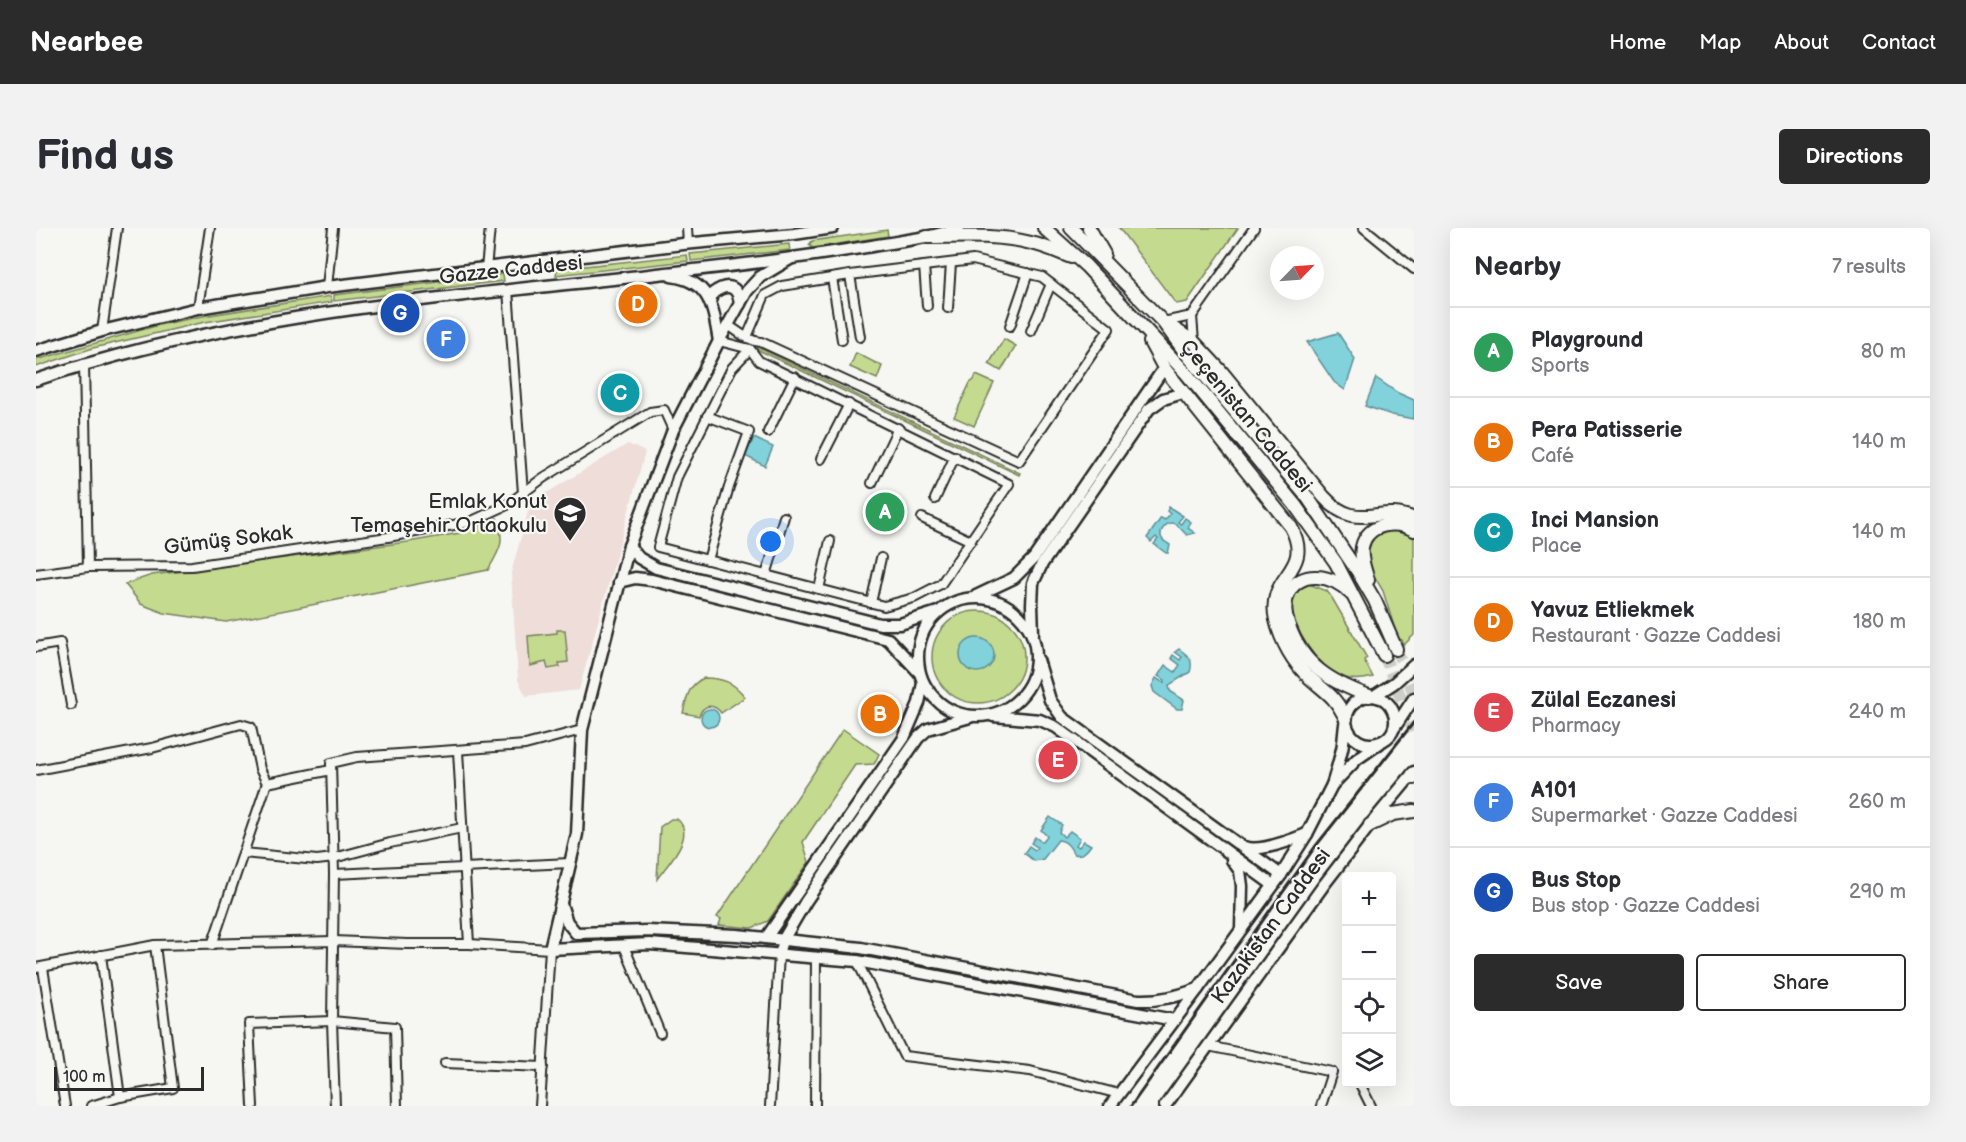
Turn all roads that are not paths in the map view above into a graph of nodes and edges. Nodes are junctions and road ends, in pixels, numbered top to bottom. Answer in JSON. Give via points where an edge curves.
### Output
{"nodes":[{"id":1,"x":117,"y":228,"type":"edge"},
{"id":2,"x":210,"y":228,"type":"edge"},
{"id":3,"x":333,"y":228,"type":"edge"},
{"id":4,"x":490,"y":228,"type":"edge"},
{"id":5,"x":687,"y":228,"type":"edge"},
{"id":6,"x":774,"y":228,"type":"edge"},
{"id":7,"x":833,"y":228,"type":"edge"},
{"id":8,"x":959,"y":228,"type":"edge"},
{"id":9,"x":1044,"y":228,"type":"edge"},
{"id":10,"x":1071,"y":228,"type":"edge"},
{"id":11,"x":1089,"y":228,"type":"edge"},
{"id":12,"x":1254,"y":228,"type":"edge"},
{"id":13,"x":1364,"y":228,"type":"edge"},
{"id":14,"x":757,"y":237,"type":"junction"},
{"id":15,"x":927,"y":237,"type":"junction"},
{"id":16,"x":688,"y":243,"type":"junction"},
{"id":17,"x":790,"y":259,"type":"junction"},
{"id":18,"x":1078,"y":259,"type":"junction"},
{"id":19,"x":951,"y":263,"type":"junction"},
{"id":20,"x":924,"y":266,"type":"junction"},
{"id":21,"x":486,"y":269,"type":"junction"},
{"id":22,"x":1414,"y":269,"type":"edge"},
{"id":23,"x":1028,"y":273,"type":"junction"},
{"id":24,"x":1115,"y":273,"type":"junction"},
{"id":25,"x":850,"y":275,"type":"junction"},
{"id":26,"x":639,"y":276,"type":"junction"},
{"id":27,"x":832,"y":278,"type":"junction"},
{"id":28,"x":1051,"y":284,"type":"junction"},
{"id":29,"x":327,"y":287,"type":"junction"},
{"id":30,"x":508,"y":290,"type":"junction"},
{"id":31,"x":710,"y":302,"type":"junction"},
{"id":32,"x":740,"y":304,"type":"junction"},
{"id":33,"x":927,"y":306,"type":"dead end"},
{"id":34,"x":198,"y":308,"type":"junction"},
{"id":35,"x":948,"y":308,"type":"dead end"},
{"id":36,"x":1192,"y":316,"type":"junction"},
{"id":37,"x":1163,"y":321,"type":"junction"},
{"id":38,"x":728,"y":325,"type":"junction"},
{"id":39,"x":1010,"y":326,"type":"dead end"},
{"id":40,"x":1143,"y":328,"type":"junction"},
{"id":41,"x":102,"y":331,"type":"junction"},
{"id":42,"x":1031,"y":331,"type":"dead end"},
{"id":43,"x":747,"y":337,"type":"junction"},
{"id":44,"x":860,"y":337,"type":"dead end"},
{"id":45,"x":842,"y":340,"type":"dead end"},
{"id":46,"x":719,"y":341,"type":"junction"},
{"id":47,"x":1194,"y":342,"type":"junction"},
{"id":48,"x":750,"y":350,"type":"junction"},
{"id":49,"x":36,"y":351,"type":"edge"},
{"id":50,"x":84,"y":364,"type":"junction"},
{"id":51,"x":1164,"y":368,"type":"junction"},
{"id":52,"x":795,"y":377,"type":"junction"},
{"id":53,"x":36,"y":380,"type":"edge"},
{"id":54,"x":1183,"y":393,"type":"junction"},
{"id":55,"x":849,"y":404,"type":"junction"},
{"id":56,"x":707,"y":417,"type":"junction"},
{"id":57,"x":898,"y":428,"type":"junction"},
{"id":58,"x":673,"y":430,"type":"junction"},
{"id":59,"x":768,"y":432,"type":"dead end"},
{"id":60,"x":955,"y":456,"type":"junction"},
{"id":61,"x":821,"y":459,"type":"dead end"},
{"id":62,"x":872,"y":483,"type":"dead end"},
{"id":63,"x":524,"y":493,"type":"junction"},
{"id":64,"x":935,"y":500,"type":"dead end"},
{"id":65,"x":784,"y":517,"type":"dead end"},
{"id":66,"x":922,"y":518,"type":"dead end"},
{"id":67,"x":1414,"y":519,"type":"edge"},
{"id":68,"x":1414,"y":530,"type":"edge"},
{"id":69,"x":830,"y":541,"type":"dead end"},
{"id":70,"x":971,"y":541,"type":"junction"},
{"id":71,"x":629,"y":546,"type":"junction"},
{"id":72,"x":881,"y":558,"type":"dead end"},
{"id":73,"x":708,"y":560,"type":"junction"},
{"id":74,"x":88,"y":567,"type":"junction"},
{"id":75,"x":36,"y":574,"type":"edge"},
{"id":76,"x":766,"y":575,"type":"junction"},
{"id":77,"x":619,"y":582,"type":"junction"},
{"id":78,"x":819,"y":589,"type":"junction"},
{"id":79,"x":973,"y":597,"type":"junction"},
{"id":80,"x":1375,"y":601,"type":"junction"},
{"id":81,"x":871,"y":603,"type":"junction"},
{"id":82,"x":1361,"y":607,"type":"junction"},
{"id":83,"x":938,"y":612,"type":"junction"},
{"id":84,"x":1034,"y":638,"type":"junction"},
{"id":85,"x":36,"y":647,"type":"edge"},
{"id":86,"x":1037,"y":657,"type":"junction"},
{"id":87,"x":1414,"y":666,"type":"edge"},
{"id":88,"x":918,"y":670,"type":"junction"},
{"id":89,"x":923,"y":683,"type":"junction"},
{"id":90,"x":1372,"y":696,"type":"junction"},
{"id":91,"x":1414,"y":698,"type":"edge"},
{"id":92,"x":72,"y":705,"type":"dead end"},
{"id":93,"x":990,"y":716,"type":"junction"},
{"id":94,"x":970,"y":717,"type":"junction"},
{"id":95,"x":1346,"y":721,"type":"junction"},
{"id":96,"x":582,"y":730,"type":"junction"},
{"id":97,"x":1393,"y":730,"type":"junction"},
{"id":98,"x":1380,"y":743,"type":"junction"},
{"id":99,"x":458,"y":751,"type":"junction"},
{"id":100,"x":36,"y":770,"type":"edge"},
{"id":101,"x":331,"y":770,"type":"junction"},
{"id":102,"x":1414,"y":775,"type":"edge"},
{"id":103,"x":267,"y":783,"type":"junction"},
{"id":104,"x":1332,"y":785,"type":"junction"},
{"id":105,"x":1414,"y":811,"type":"edge"},
{"id":106,"x":1202,"y":818,"type":"junction"},
{"id":107,"x":1370,"y":825,"type":"junction"},
{"id":108,"x":462,"y":828,"type":"junction"},
{"id":109,"x":1195,"y":830,"type":"junction"},
{"id":110,"x":1307,"y":834,"type":"junction"},
{"id":111,"x":1236,"y":843,"type":"junction"},
{"id":112,"x":243,"y":853,"type":"junction"},
{"id":113,"x":1229,"y":854,"type":"junction"},
{"id":114,"x":334,"y":858,"type":"junction"},
{"id":115,"x":570,"y":862,"type":"junction"},
{"id":116,"x":464,"y":867,"type":"junction"},
{"id":117,"x":334,"y":874,"type":"junction"},
{"id":118,"x":1281,"y":875,"type":"junction"},
{"id":119,"x":1273,"y":885,"type":"junction"},
{"id":120,"x":561,"y":902,"type":"junction"},
{"id":121,"x":1241,"y":929,"type":"junction"},
{"id":122,"x":576,"y":933,"type":"junction"},
{"id":123,"x":766,"y":938,"type":"junction"},
{"id":124,"x":783,"y":940,"type":"junction"},
{"id":125,"x":334,"y":941,"type":"junction"},
{"id":126,"x":469,"y":944,"type":"junction"},
{"id":127,"x":155,"y":945,"type":"junction"},
{"id":128,"x":212,"y":945,"type":"junction"},
{"id":129,"x":624,"y":946,"type":"junction"},
{"id":130,"x":575,"y":948,"type":"junction"},
{"id":131,"x":550,"y":949,"type":"junction"},
{"id":132,"x":101,"y":955,"type":"junction"},
{"id":133,"x":779,"y":955,"type":"junction"},
{"id":134,"x":816,"y":957,"type":"junction"},
{"id":135,"x":857,"y":961,"type":"junction"},
{"id":136,"x":40,"y":968,"type":"edge"},
{"id":137,"x":1198,"y":989,"type":"junction"},
{"id":138,"x":1174,"y":1020,"type":"junction"},
{"id":139,"x":332,"y":1021,"type":"junction"},
{"id":140,"x":660,"y":1033,"type":"dead end"},
{"id":141,"x":1208,"y":1046,"type":"junction"},
{"id":142,"x":445,"y":1063,"type":"dead end"},
{"id":143,"x":543,"y":1067,"type":"junction"},
{"id":144,"x":1362,"y":1088,"type":"edge"},
{"id":145,"x":1119,"y":1094,"type":"junction"},
{"id":146,"x":120,"y":1097,"type":"junction"},
{"id":147,"x":65,"y":1106,"type":"edge"},
{"id":148,"x":91,"y":1106,"type":"edge"},
{"id":149,"x":253,"y":1106,"type":"edge"},
{"id":150,"x":335,"y":1106,"type":"edge"},
{"id":151,"x":398,"y":1106,"type":"edge"},
{"id":152,"x":540,"y":1106,"type":"edge"},
{"id":153,"x":770,"y":1106,"type":"edge"},
{"id":154,"x":815,"y":1106,"type":"edge"},
{"id":155,"x":1110,"y":1106,"type":"edge"},
{"id":156,"x":1165,"y":1106,"type":"edge"},
{"id":157,"x":1321,"y":1106,"type":"edge"},
{"id":158,"x":1371,"y":1106,"type":"edge"}],
"edges":[{"from":1,"to":41,"type":"street"},
{"from":2,"to":34,"type":"street"},
{"from":3,"to":29,"type":"street"},
{"from":4,"to":21,"type":"street"},
{"from":5,"to":16,"type":"street"},
{"from":6,"to":14,"type":"main road"},
{"from":7,"to":14,"type":"main road","name":"Gazze Caddesi"},
{"from":8,"to":15,"type":"main road","name":"Gazze Caddesi"},
{"from":9,"to":18,"type":"main road","name":"Çeçenistan Caddesi"},
{"from":10,"to":24,"type":"main road","name":"Çeçenistan Caddesi"},
{"from":11,"to":24,"type":"main road"},
{"from":12,"to":36,"type":"street"},
{"from":13,"to":22,"type":"street"},
{"from":14,"to":16,"type":"main road","name":"Gazze Caddesi"},
{"from":15,"to":17,"type":"main road","name":"Gazze Caddesi"},
{"from":15,"to":18,"type":"main road","via":[[1008,238]]},
{"from":16,"to":21,"type":"main road","name":"Gazze Caddesi"},
{"from":17,"to":26,"type":"main road","name":"Gazze Caddesi"},
{"from":17,"to":32,"type":"main road","via":[[760,277]]},
{"from":18,"to":40,"type":"main road","name":"Çeçenistan Caddesi"},
{"from":19,"to":20,"type":"street"},
{"from":19,"to":23,"type":"street","via":[[973,260]]},
{"from":19,"to":35,"type":"street"},
{"from":20,"to":25,"type":"street"},
{"from":20,"to":33,"type":"street"},
{"from":21,"to":29,"type":"main road","name":"Gazze Caddesi"},
{"from":23,"to":28,"type":"street"},
{"from":23,"to":39,"type":"street"},
{"from":24,"to":37,"type":"main road","name":"Çeçenistan Caddesi"},
{"from":25,"to":27,"type":"street"},
{"from":25,"to":44,"type":"street"},
{"from":26,"to":30,"type":"main road","name":"Gazze Caddesi"},
{"from":26,"to":31,"type":"main road","via":[[687,279],[700,287]]},
{"from":27,"to":43,"type":"street","via":[[782,286],[765,295]]},
{"from":27,"to":45,"type":"street"},
{"from":28,"to":42,"type":"street"},
{"from":28,"to":43,"type":"street","via":[[1109,329],[1019,461]]},
{"from":29,"to":34,"type":"main road","name":"Gazze Caddesi"},
{"from":30,"to":50,"type":"main road","name":"Gazze Caddesi","via":[[326,312],[199,335]]},
{"from":30,"to":63,"type":"street"},
{"from":31,"to":32,"type":"main road","via":[[712,294],[728,287],[737,292]]},
{"from":31,"to":46,"type":"main road"},
{"from":32,"to":38,"type":"main road"},
{"from":34,"to":41,"type":"main road","name":"Gazze Caddesi"},
{"from":36,"to":37,"type":"street"},
{"from":36,"to":47,"type":"street"},
{"from":37,"to":47,"type":"main road"},
{"from":37,"to":80,"type":"main road","name":"Çeçenistan Caddesi","via":[[1308,498]]},
{"from":38,"to":43,"type":"street"},
{"from":38,"to":46,"type":"main road"},
{"from":40,"to":51,"type":"main road"},
{"from":40,"to":82,"type":"main road","name":"Çeçenistan Caddesi","via":[[1186,373],[1295,504]]},
{"from":41,"to":49,"type":"main road","name":"Gazze Caddesi"},
{"from":46,"to":48,"type":"street"},
{"from":46,"to":58,"type":"main road"},
{"from":47,"to":67,"type":"main road","via":[[1337,509],[1358,517],[1391,513]]},
{"from":48,"to":52,"type":"street","via":[[759,361]]},
{"from":48,"to":56,"type":"street","via":[[732,368]]},
{"from":50,"to":53,"type":"main road","name":"Gazze Caddesi"},
{"from":50,"to":74,"type":"street"},
{"from":51,"to":54,"type":"main road"},
{"from":51,"to":79,"type":"main road","via":[[1034,558],[1014,578]]},
{"from":52,"to":55,"type":"street"},
{"from":52,"to":59,"type":"street"},
{"from":54,"to":84,"type":"main road","via":[[1163,399],[1149,409],[1042,564],[1033,583]]},
{"from":54,"to":95,"type":"main road","via":[[1296,536],[1298,556],[1278,587],[1275,617],[1294,660],[1335,699]]},
{"from":55,"to":57,"type":"street"},
{"from":55,"to":61,"type":"street"},
{"from":56,"to":73,"type":"street","via":[[749,432]]},
{"from":56,"to":73,"type":"street","via":[[677,477],[658,547]]},
{"from":57,"to":60,"type":"street"},
{"from":57,"to":62,"type":"street"},
{"from":58,"to":63,"type":"street","name":"Gümüş Sokak","via":[[664,410],[650,412]]},
{"from":58,"to":71,"type":"main road"},
{"from":60,"to":64,"type":"street"},
{"from":60,"to":70,"type":"street","via":[[1009,484]]},
{"from":63,"to":74,"type":"street","name":"Gümüş Sokak","via":[[470,522],[388,537],[192,566]]},
{"from":65,"to":76,"type":"street"},
{"from":66,"to":70,"type":"street"},
{"from":68,"to":80,"type":"main road","via":[[1387,524],[1365,540],[1362,558]]},
{"from":69,"to":78,"type":"street"},
{"from":70,"to":81,"type":"street","via":[[941,584],[914,598],[884,606]]},
{"from":71,"to":77,"type":"main road"},
{"from":71,"to":83,"type":"main road","via":[[656,568],[880,624],[900,624]]},
{"from":72,"to":81,"type":"street"},
{"from":73,"to":76,"type":"street"},
{"from":74,"to":75,"type":"street","name":"Gümüş Sokak"},
{"from":76,"to":78,"type":"street"},
{"from":77,"to":88,"type":"main road","via":[[635,578],[652,580],[888,639]]},
{"from":77,"to":96,"type":"main road"},
{"from":78,"to":81,"type":"street"},
{"from":79,"to":83,"type":"main road"},
{"from":79,"to":84,"type":"main road","via":[[992,599],[1010,607],[1024,620]]},
{"from":80,"to":82,"type":"main road","name":"Çeçenistan Caddesi","via":[[1390,652]]},
{"from":82,"to":90,"type":"main road","via":[[1333,579],[1311,577],[1298,583],[1287,596],[1287,622],[1308,661],[1331,679]]},
{"from":83,"to":88,"type":"main road","via":[[918,645]]},
{"from":84,"to":86,"type":"main road"},
{"from":85,"to":92,"type":"street","via":[[60,643]]},
{"from":86,"to":93,"type":"main road","via":[[1034,677],[1024,695],[1009,708]]},
{"from":86,"to":106,"type":"main road","via":[[1050,700],[1062,717]]},
{"from":87,"to":90,"type":"main road"},
{"from":88,"to":89,"type":"main road"},
{"from":89,"to":94,"type":"main road","via":[[934,699],[951,711]]},
{"from":89,"to":123,"type":"main road","via":[[904,738]]},
{"from":90,"to":95,"type":"main road","via":[[1354,703]]},
{"from":90,"to":97,"type":"main road","via":[[1385,700],[1393,710]]},
{"from":91,"to":97,"type":"main road"},
{"from":93,"to":94,"type":"main road"},
{"from":93,"to":109,"type":"main road","via":[[1040,720],[1056,727]]},
{"from":94,"to":124,"type":"main road","via":[[928,729],[918,738]]},
{"from":95,"to":98,"type":"main road","via":[[1350,734],[1359,741]]},
{"from":95,"to":104,"type":"main road"},
{"from":96,"to":99,"type":"street","via":[[525,745]]},
{"from":96,"to":115,"type":"main road","via":[[577,834]]},
{"from":97,"to":98,"type":"main road"},
{"from":98,"to":104,"type":"main road","via":[[1357,759]]},
{"from":99,"to":101,"type":"street","via":[[357,757],[331,763]]},
{"from":99,"to":108,"type":"street"},
{"from":100,"to":103,"type":"street","via":[[152,748],[241,723],[251,727]]},
{"from":101,"to":103,"type":"street"},
{"from":101,"to":114,"type":"street"},
{"from":102,"to":107,"type":"main road","name":"Kazakistan Caddesi"},
{"from":103,"to":112,"type":"street"},
{"from":104,"to":110,"type":"main road"},
{"from":105,"to":107,"type":"main road","via":[[1393,814]]},
{"from":106,"to":109,"type":"main road"},
{"from":106,"to":111,"type":"main road"},
{"from":107,"to":141,"type":"main road","name":"Kazakistan Caddesi"},
{"from":108,"to":114,"type":"street"},
{"from":108,"to":116,"type":"street"},
{"from":109,"to":113,"type":"main road"},
{"from":110,"to":111,"type":"main road","via":[[1258,849]]},
{"from":110,"to":118,"type":"main road"},
{"from":111,"to":118,"type":"main road"},
{"from":112,"to":114,"type":"street"},
{"from":112,"to":128,"type":"street"},
{"from":113,"to":119,"type":"main road"},
{"from":113,"to":121,"type":"main road","via":[[1240,871]]},
{"from":114,"to":117,"type":"street"},
{"from":115,"to":116,"type":"street"},
{"from":115,"to":120,"type":"main road"},
{"from":116,"to":117,"type":"street"},
{"from":116,"to":126,"type":"street"},
{"from":117,"to":125,"type":"street"},
{"from":118,"to":119,"type":"main road"},
{"from":119,"to":121,"type":"main road"},
{"from":120,"to":122,"type":"main road","via":[[567,922]]},
{"from":120,"to":131,"type":"main road"},
{"from":121,"to":137,"type":"main road"},
{"from":122,"to":123,"type":"main road","via":[[648,931]]},
{"from":122,"to":130,"type":"main road"},
{"from":123,"to":124,"type":"main road"},
{"from":124,"to":133,"type":"street"},
{"from":124,"to":137,"type":"main road","via":[[861,948],[1138,1000],[1174,998]]},
{"from":125,"to":126,"type":"street"},
{"from":125,"to":128,"type":"street"},
{"from":125,"to":139,"type":"street"},
{"from":126,"to":131,"type":"street"},
{"from":127,"to":128,"type":"street"},
{"from":127,"to":132,"type":"street"},
{"from":127,"to":146,"type":"street","via":[[173,1088]]},
{"from":129,"to":130,"type":"main road"},
{"from":129,"to":133,"type":"main road","via":[[650,944]]},
{"from":129,"to":140,"type":"street"},
{"from":130,"to":131,"type":"main road"},
{"from":131,"to":143,"type":"street"},
{"from":132,"to":136,"type":"street"},
{"from":132,"to":146,"type":"street"},
{"from":133,"to":134,"type":"main road"},
{"from":133,"to":153,"type":"street"},
{"from":134,"to":135,"type":"main road"},
{"from":134,"to":154,"type":"street"},
{"from":135,"to":138,"type":"main road"},
{"from":135,"to":145,"type":"street","via":[[904,1056],[1030,1071]]},
{"from":136,"to":147,"type":"street"},
{"from":137,"to":138,"type":"main road"},
{"from":138,"to":145,"type":"main road"},
{"from":139,"to":149,"type":"street","via":[[249,1024]]},
{"from":139,"to":150,"type":"street"},
{"from":139,"to":151,"type":"street","via":[[395,1027]]},
{"from":141,"to":156,"type":"main road","name":"Kazakistan Caddesi"},
{"from":141,"to":157,"type":"street","via":[[1332,1072]]},
{"from":142,"to":143,"type":"street"},
{"from":143,"to":152,"type":"street"},
{"from":144,"to":158,"type":"street"},
{"from":145,"to":155,"type":"main road"},
{"from":146,"to":148,"type":"street"}]}
